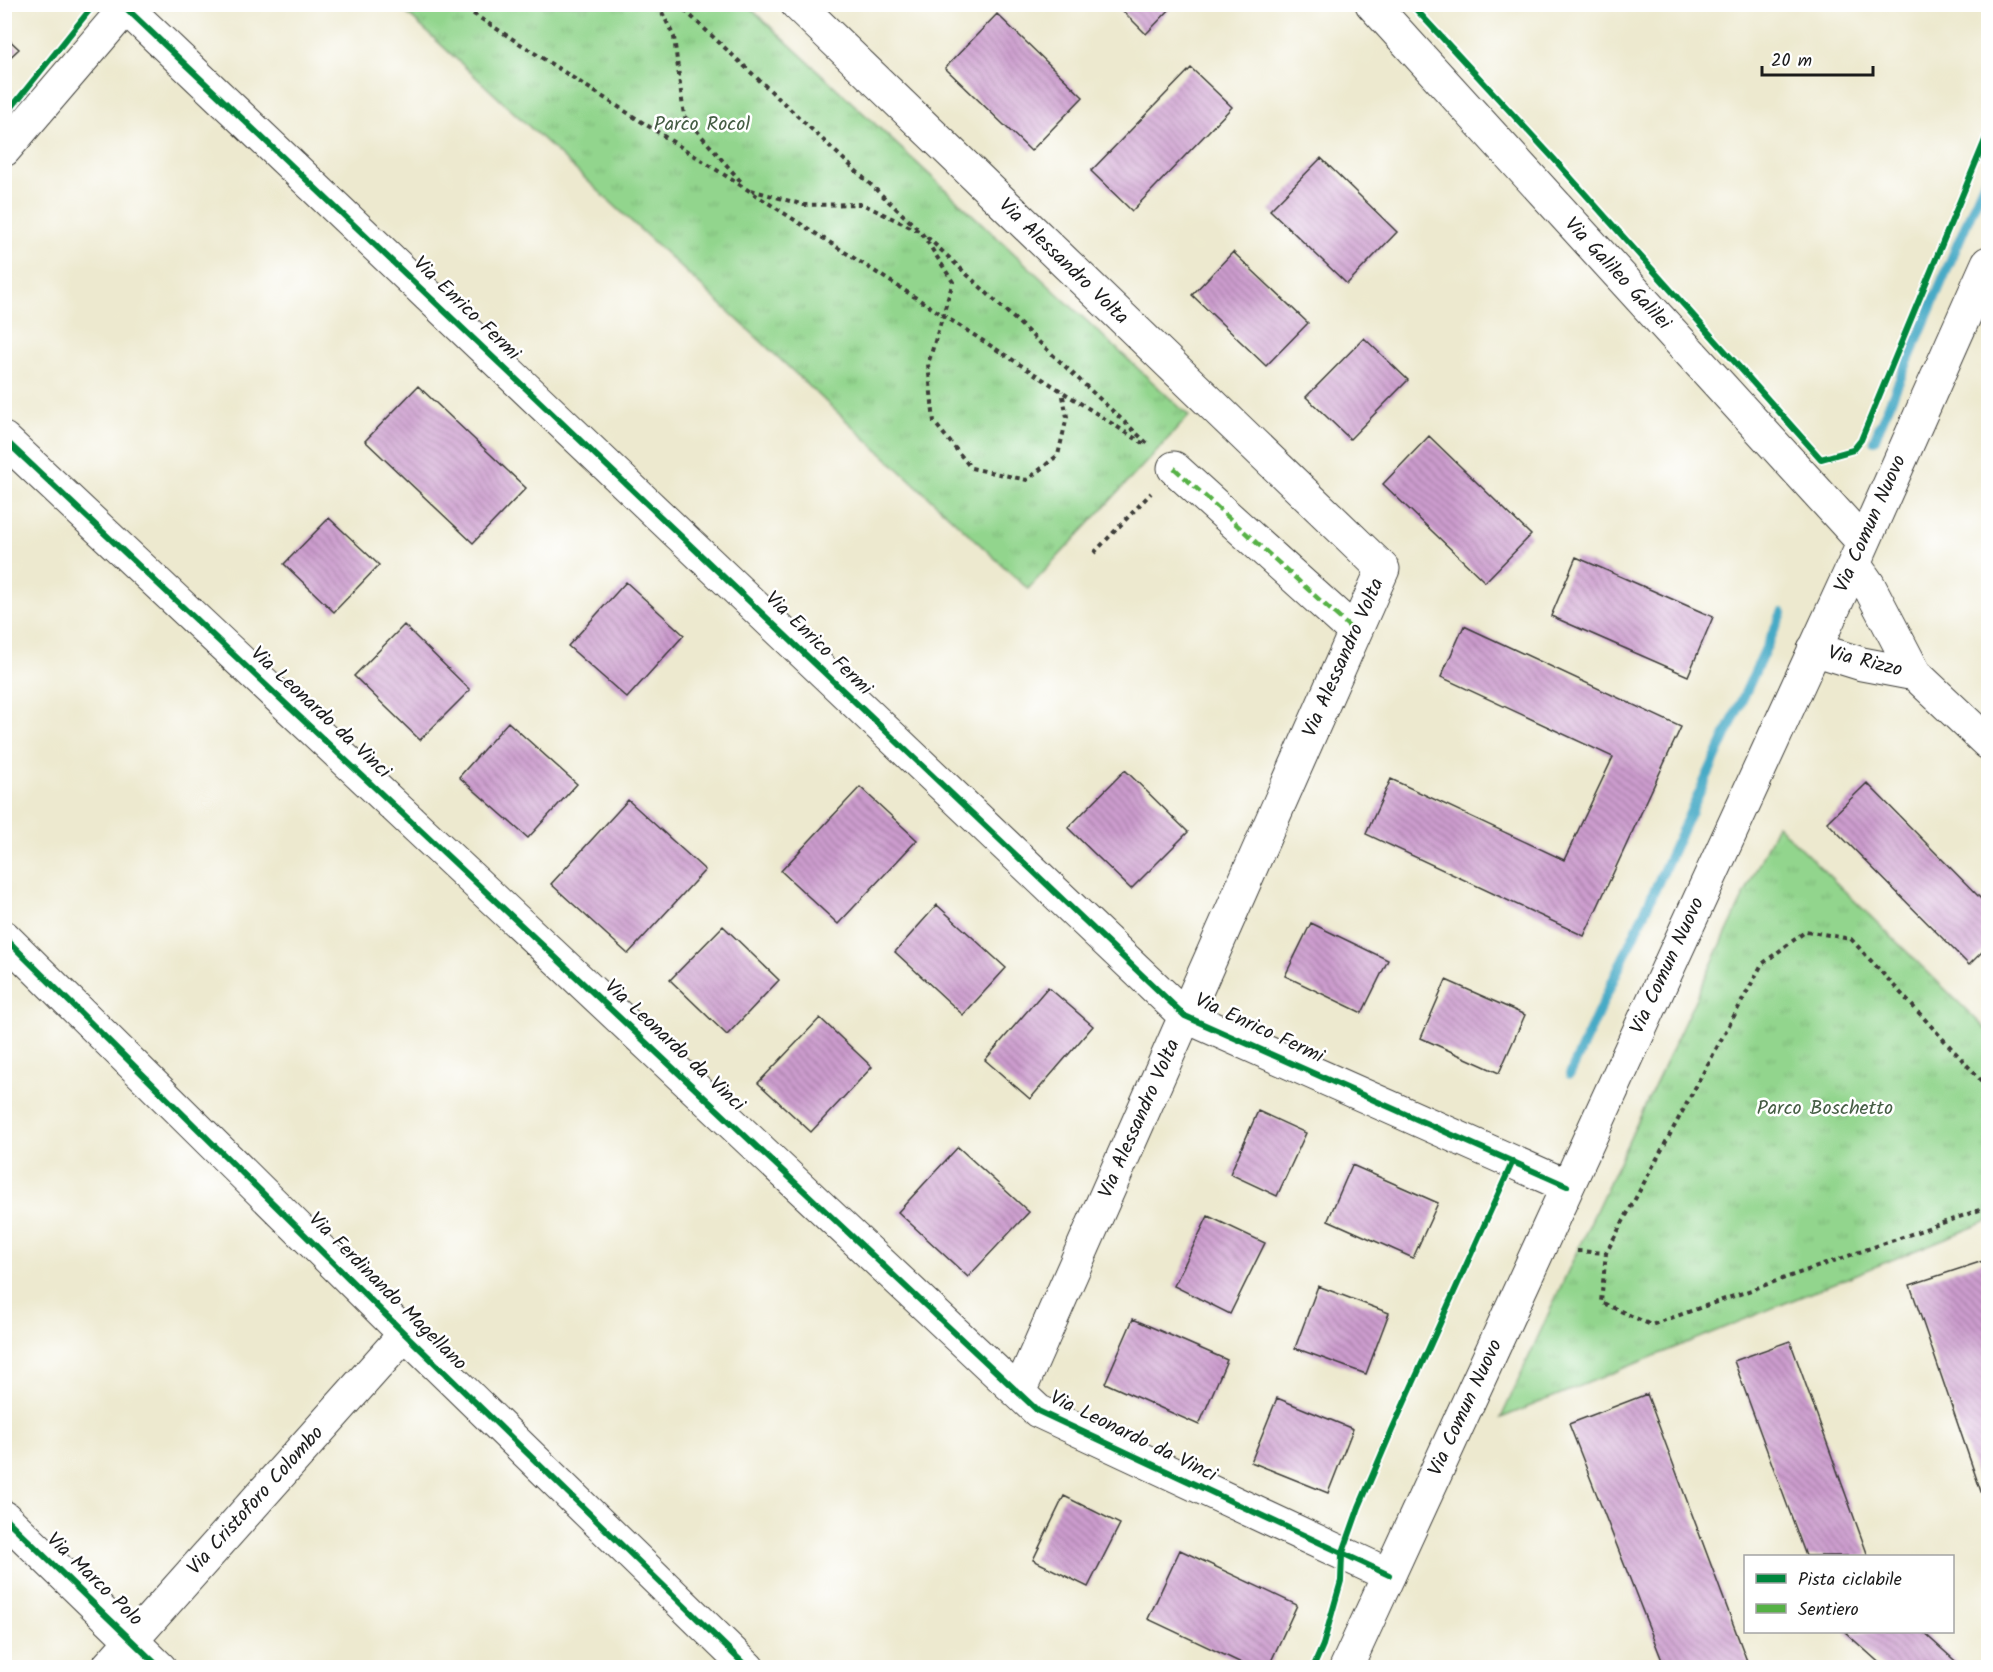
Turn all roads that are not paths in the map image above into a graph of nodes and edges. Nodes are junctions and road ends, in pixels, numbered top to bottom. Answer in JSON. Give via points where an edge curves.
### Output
{"nodes":[{"id":1,"x":796,"y":4,"type":"edge"},
{"id":2,"x":1371,"y":4,"type":"edge"},
{"id":3,"x":126,"y":6,"type":"edge"},
{"id":4,"x":4,"y":150,"type":"edge"},
{"id":5,"x":1989,"y":263,"type":"edge"},
{"id":6,"x":4,"y":439,"type":"edge"},
{"id":7,"x":1166,"y":460,"type":"road end"},
{"id":8,"x":1858,"y":553,"type":"junction"},
{"id":9,"x":1355,"y":632,"type":"junction"},
{"id":10,"x":1814,"y":649,"type":"junction"},
{"id":11,"x":1916,"y":674,"type":"junction"},
{"id":12,"x":1989,"y":743,"type":"edge"},
{"id":13,"x":4,"y":937,"type":"edge"},
{"id":14,"x":1185,"y":1016,"type":"junction"},
{"id":15,"x":1567,"y":1186,"type":"junction"},
{"id":16,"x":405,"y":1334,"type":"junction"},
{"id":17,"x":1019,"y":1392,"type":"junction"},
{"id":18,"x":4,"y":1517,"type":"edge"},
{"id":19,"x":1389,"y":1575,"type":"junction"},
{"id":20,"x":132,"y":1640,"type":"junction"},
{"id":21,"x":107,"y":1668,"type":"edge"},
{"id":22,"x":160,"y":1668,"type":"edge"},
{"id":23,"x":748,"y":1668,"type":"edge"},
{"id":24,"x":1346,"y":1668,"type":"edge"}],
"edges":[{"from":1,"to":9,"type":"street","name":"Via Alessandro Volta","via":[[1383,570]]},
{"from":2,"to":8,"type":"street","name":"Via Galileo Galilei"},
{"from":3,"to":4,"type":"street"},
{"from":3,"to":14,"type":"street","name":"Via Enrico Fermi"},
{"from":5,"to":8,"type":"street","name":"Via Comun Nuovo"},
{"from":6,"to":17,"type":"street","name":"Via Leonardo da Vinci"},
{"from":7,"to":9,"type":"street"},
{"from":8,"to":10,"type":"street","name":"Via Comun Nuovo"},
{"from":8,"to":11,"type":"street","name":"Via Rizzo","via":[[1868,584]]},
{"from":9,"to":14,"type":"street","name":"Via Alessandro Volta"},
{"from":10,"to":11,"type":"street","name":"Via Rizzo"},
{"from":10,"to":15,"type":"street","name":"Via Comun Nuovo"},
{"from":11,"to":12,"type":"street","name":"Via Rizzo"},
{"from":13,"to":16,"type":"street","name":"Via Ferdinando Magellano"},
{"from":14,"to":15,"type":"street","name":"Via Enrico Fermi"},
{"from":14,"to":17,"type":"street","name":"Via Alessandro Volta"},
{"from":15,"to":19,"type":"street","name":"Via Comun Nuovo"},
{"from":16,"to":20,"type":"street","name":"Via Cristoforo Colombo"},
{"from":16,"to":23,"type":"street","name":"Via Ferdinando Magellano"},
{"from":17,"to":19,"type":"street","name":"Via Leonardo da Vinci","via":[[1038,1411]]},
{"from":18,"to":20,"type":"street","name":"Via Marco Polo"},
{"from":19,"to":24,"type":"street","name":"Via Comun Nuovo"},
{"from":20,"to":21,"type":"street","name":"Via Cristoforo Colombo"},
{"from":20,"to":22,"type":"street","name":"Via Marco Polo"}]}
